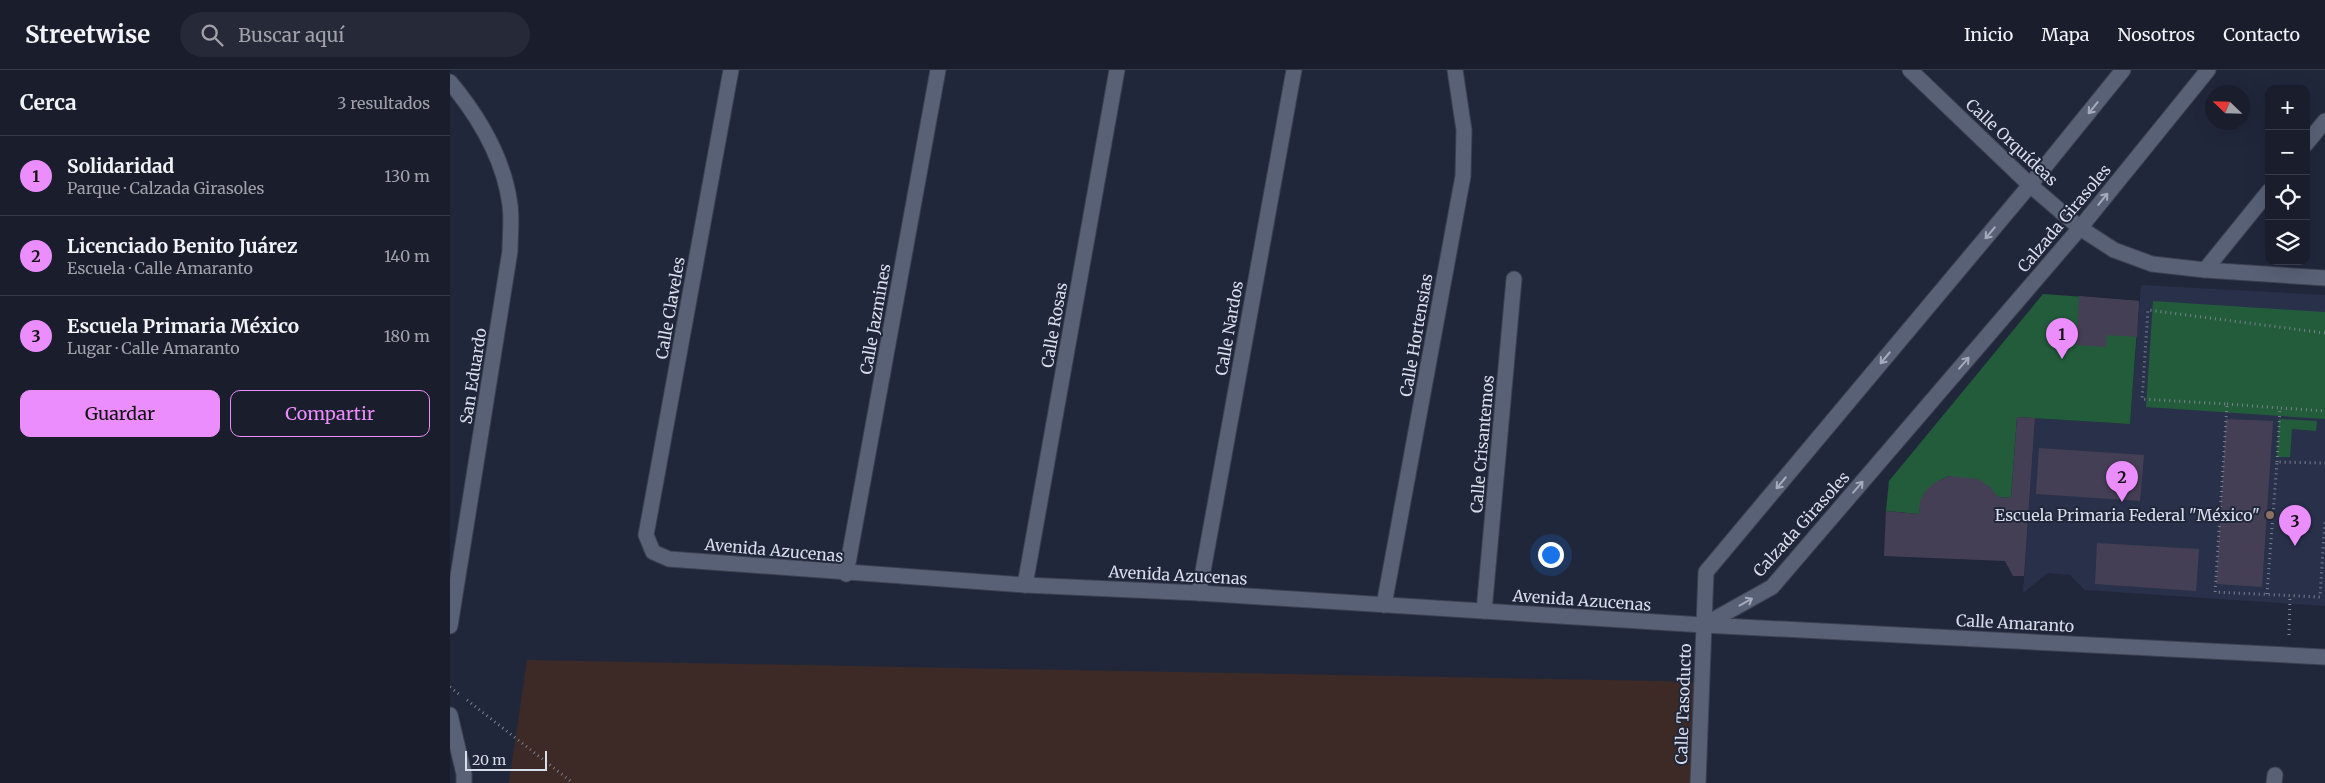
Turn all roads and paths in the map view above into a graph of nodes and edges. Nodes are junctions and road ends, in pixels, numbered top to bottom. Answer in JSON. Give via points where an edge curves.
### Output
{"nodes":[{"id":1,"x":731,"y":70,"type":"edge"},
{"id":2,"x":938,"y":70,"type":"edge"},
{"id":3,"x":1117,"y":70,"type":"edge"},
{"id":4,"x":1294,"y":70,"type":"edge"},
{"id":5,"x":1455,"y":70,"type":"edge"},
{"id":6,"x":1910,"y":70,"type":"edge"},
{"id":7,"x":2123,"y":70,"type":"edge"},
{"id":8,"x":2208,"y":70,"type":"edge"},
{"id":9,"x":450,"y":82,"type":"edge"},
{"id":10,"x":2325,"y":121,"type":"edge"},
{"id":11,"x":2310,"y":139,"type":"edge"},
{"id":12,"x":2030,"y":185,"type":"junction"},
{"id":13,"x":2265,"y":196,"type":"edge"},
{"id":14,"x":2080,"y":228,"type":"junction"},
{"id":15,"x":2205,"y":270,"type":"junction"},
{"id":16,"x":2325,"y":278,"type":"edge"},
{"id":17,"x":1514,"y":279,"type":"dead end"},
{"id":18,"x":2325,"y":333,"type":"edge"},
{"id":19,"x":2227,"y":404,"type":"junction"},
{"id":20,"x":2280,"y":408,"type":"junction"},
{"id":21,"x":2325,"y":411,"type":"edge"},
{"id":22,"x":2277,"y":462,"type":"junction"},
{"id":23,"x":2325,"y":463,"type":"edge"},
{"id":24,"x":2325,"y":520,"type":"edge"},
{"id":25,"x":653,"y":552,"type":"joint"},
{"id":26,"x":846,"y":574,"type":"junction"},
{"id":27,"x":1025,"y":585,"type":"junction"},
{"id":28,"x":1199,"y":593,"type":"junction"},
{"id":29,"x":2267,"y":594,"type":"junction"},
{"id":30,"x":1384,"y":605,"type":"junction"},
{"id":31,"x":1484,"y":612,"type":"junction"},
{"id":32,"x":1703,"y":625,"type":"junction"},
{"id":33,"x":450,"y":626,"type":"edge"},
{"id":34,"x":2325,"y":657,"type":"edge"},
{"id":35,"x":450,"y":686,"type":"edge"},
{"id":36,"x":450,"y":719,"type":"edge"},
{"id":37,"x":464,"y":783,"type":"edge"},
{"id":38,"x":573,"y":783,"type":"edge"},
{"id":39,"x":1698,"y":783,"type":"edge"}],
"edges":[{"from":1,"to":25,"type":"street","name":"Calle Claveles","via":[[646,535]]},
{"from":2,"to":26,"type":"street","name":"Calle Jazmines"},
{"from":3,"to":27,"type":"street","name":"Calle Rosas"},
{"from":4,"to":28,"type":"street","name":"Calle Nardos"},
{"from":5,"to":30,"type":"street","name":"Calle Hortensias","via":[[1464,130],[1463,176]]},
{"from":6,"to":12,"type":"street","name":"Calle Orquídeas"},
{"from":7,"to":12,"type":"street","one_way":true},
{"from":14,"to":8,"type":"street","name":"Calzada Girasoles","one_way":true},
{"from":9,"to":33,"type":"street","name":"San Eduardo","via":[[470,106],[500,161],[510,205],[510,251]]},
{"from":10,"to":11,"type":"street"},
{"from":12,"to":14,"type":"street","name":"Calle Orquídeas"},
{"from":12,"to":32,"type":"street","one_way":true,"via":[[1706,572]]},
{"from":13,"to":15,"type":"street"},
{"from":14,"to":15,"type":"street","name":"Calle Orquídeas","via":[[2114,250],[2152,264]]},
{"from":32,"to":14,"type":"street","name":"Calzada Girasoles","one_way":true,"via":[[1772,587]]},
{"from":15,"to":16,"type":"street","name":"Calle Orquídeas"},
{"from":17,"to":31,"type":"street","name":"Calle Crisantemos"},
{"from":18,"to":19,"type":"path","via":[[2148,310],[2142,399]]},
{"from":19,"to":20,"type":"path"},
{"from":19,"to":29,"type":"path","via":[[2215,592]]},
{"from":20,"to":21,"type":"path"},
{"from":20,"to":22,"type":"path"},
{"from":22,"to":23,"type":"path"},
{"from":22,"to":29,"type":"path"},
{"from":24,"to":29,"type":"path","via":[[2320,597]]},
{"from":25,"to":26,"type":"street","name":"Avenida Azucenas","via":[[669,559]]},
{"from":26,"to":27,"type":"street","name":"Avenida Azucenas"},
{"from":27,"to":28,"type":"street","name":"Avenida Azucenas"},
{"from":28,"to":30,"type":"street","name":"Avenida Azucenas"},
{"from":30,"to":31,"type":"street","name":"Avenida Azucenas"},
{"from":31,"to":32,"type":"street","name":"Avenida Azucenas"},
{"from":32,"to":34,"type":"street","name":"Calle Amaranto"},
{"from":32,"to":39,"type":"street","name":"Calle Tasoducto"},
{"from":35,"to":38,"type":"path"},
{"from":36,"to":37,"type":"street"}]}
